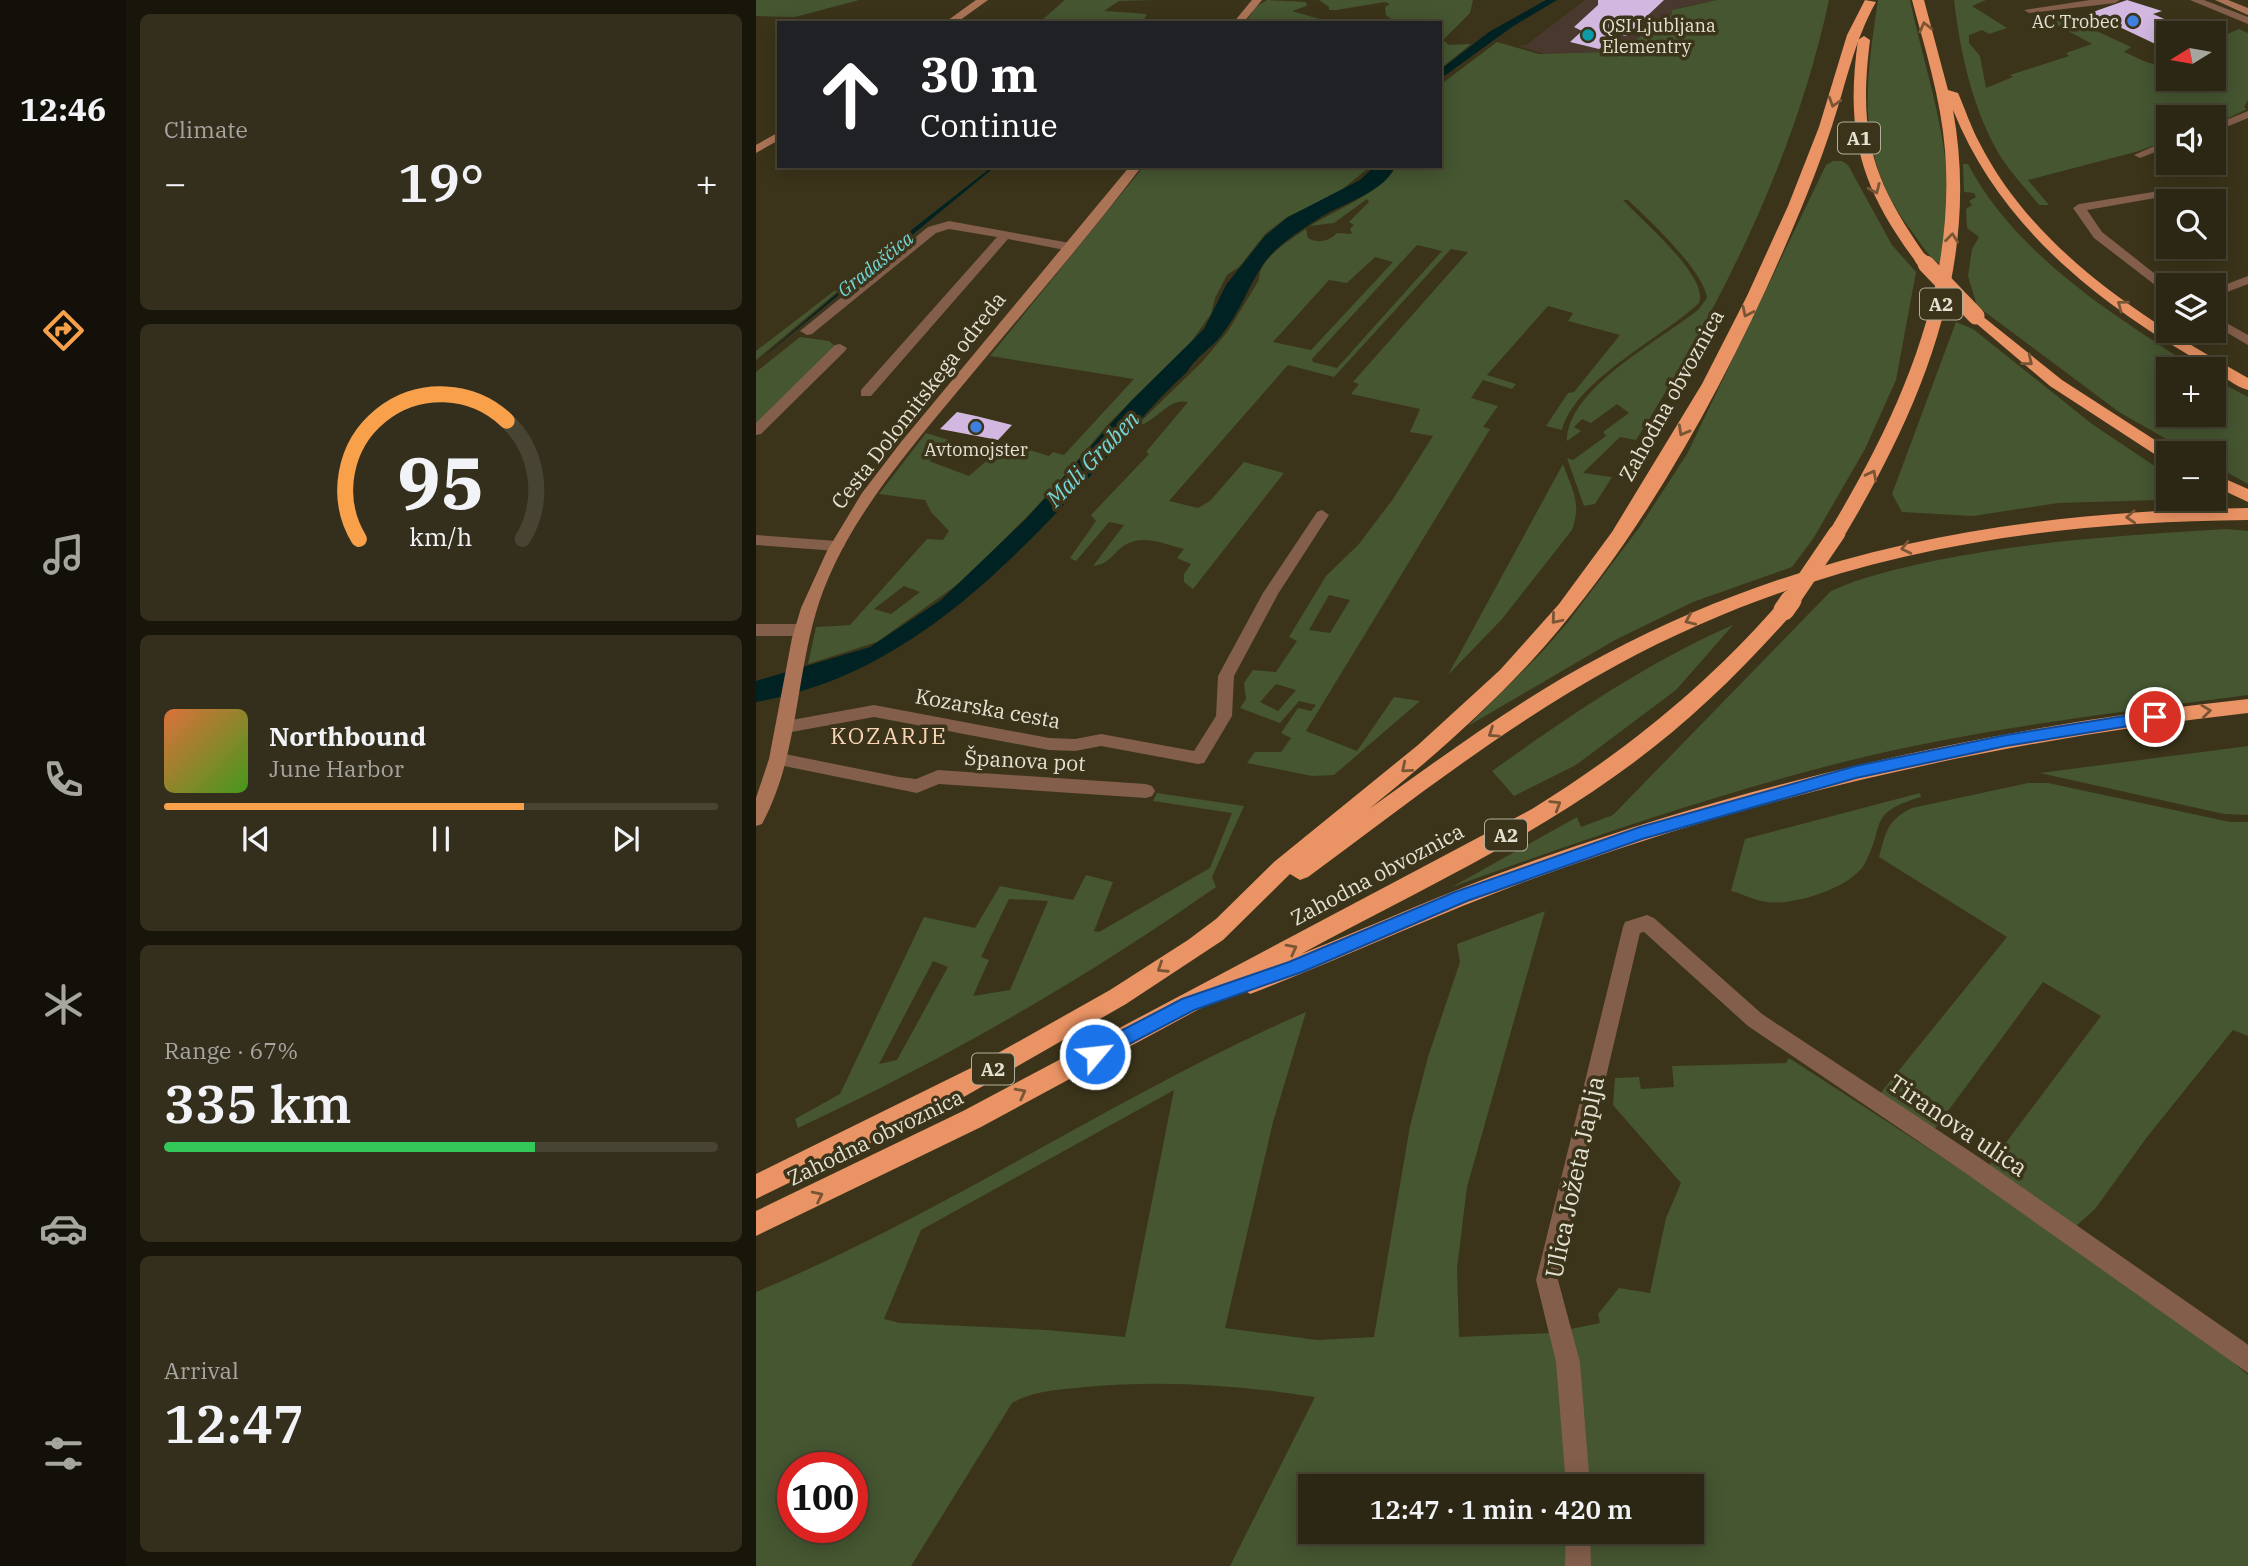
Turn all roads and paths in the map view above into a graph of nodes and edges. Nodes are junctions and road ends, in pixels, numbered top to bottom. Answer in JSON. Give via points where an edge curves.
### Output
{"nodes":[{"id":1,"x":983,"y":0,"type":"edge"},
{"id":2,"x":1257,"y":0,"type":"edge"},
{"id":3,"x":1918,"y":0,"type":"edge"},
{"id":4,"x":2115,"y":0,"type":"edge"},
{"id":5,"x":2195,"y":0,"type":"edge"},
{"id":6,"x":2220,"y":0,"type":"edge"},
{"id":7,"x":1870,"y":1,"type":"edge"},
{"id":8,"x":2029,"y":10,"type":"dead end"},
{"id":9,"x":2248,"y":12,"type":"edge"},
{"id":10,"x":952,"y":21,"type":"edge"},
{"id":11,"x":1240,"y":21,"type":"edge"},
{"id":12,"x":2248,"y":21,"type":"edge"},
{"id":13,"x":1932,"y":55,"type":"junction"},
{"id":14,"x":2248,"y":114,"type":"edge"},
{"id":15,"x":2226,"y":124,"type":"edge"},
{"id":16,"x":777,"y":136,"type":"edge"},
{"id":17,"x":2156,"y":149,"type":"edge"},
{"id":18,"x":756,"y":150,"type":"edge"},
{"id":19,"x":2140,"y":155,"type":"dead end"},
{"id":20,"x":1134,"y":168,"type":"edge"},
{"id":21,"x":2156,"y":195,"type":"edge"},
{"id":22,"x":1005,"y":235,"type":"junction"},
{"id":23,"x":1070,"y":247,"type":"junction"},
{"id":24,"x":2248,"y":279,"type":"edge"},
{"id":25,"x":2156,"y":282,"type":"edge"},
{"id":26,"x":2226,"y":288,"type":"edge"},
{"id":27,"x":2226,"y":327,"type":"edge"},
{"id":28,"x":807,"y":331,"type":"dead end"},
{"id":29,"x":2248,"y":341,"type":"edge"},
{"id":30,"x":840,"y":348,"type":"dead end"},
{"id":31,"x":2248,"y":385,"type":"edge"},
{"id":32,"x":866,"y":393,"type":"dead end"},
{"id":33,"x":756,"y":431,"type":"edge"},
{"id":34,"x":2156,"y":447,"type":"edge"},
{"id":35,"x":2226,"y":485,"type":"edge"},
{"id":36,"x":2248,"y":496,"type":"edge"},
{"id":37,"x":2248,"y":514,"type":"edge"},
{"id":38,"x":1322,"y":515,"type":"dead end"},
{"id":39,"x":756,"y":540,"type":"edge"},
{"id":40,"x":837,"y":546,"type":"junction"},
{"id":41,"x":802,"y":629,"type":"junction"},
{"id":42,"x":756,"y":630,"type":"edge"},
{"id":43,"x":2248,"y":706,"type":"edge"},
{"id":44,"x":786,"y":727,"type":"junction"},
{"id":45,"x":780,"y":760,"type":"junction"},
{"id":46,"x":1146,"y":791,"type":"dead end"},
{"id":47,"x":756,"y":819,"type":"edge"},
{"id":48,"x":1647,"y":923,"type":"joint"},
{"id":49,"x":1219,"y":930,"type":"junction"},
{"id":50,"x":1188,"y":1004,"type":"junction"},
{"id":51,"x":756,"y":1187,"type":"edge"},
{"id":52,"x":756,"y":1224,"type":"edge"},
{"id":53,"x":2245,"y":1349,"type":"edge"},
{"id":54,"x":1576,"y":1474,"type":"edge"},
{"id":55,"x":1577,"y":1544,"type":"edge"},
{"id":56,"x":1577,"y":1566,"type":"edge"}],
"edges":[{"from":1,"to":10,"type":"street"},
{"from":2,"to":11,"type":"street"},
{"from":13,"to":3,"type":"highway","name":"Zahodna obvoznica","one_way":true},
{"from":4,"to":8,"type":"street"},
{"from":5,"to":12,"type":"street"},
{"from":6,"to":9,"type":"street"},
{"from":7,"to":34,"type":"highway","number":"A1","one_way":true,"bridge":true,"via":[[1858,89],[1861,147],[1885,208],[1921,259],[1976,316],[2056,383]]},
{"from":7,"to":49,"type":"highway","name":"Zahodna obvoznica","number":"A2","one_way":true,"via":[[1857,24],[1810,169],[1760,286],[1671,454],[1612,546],[1556,620],[1480,702],[1281,869]]},
{"from":31,"to":13,"type":"highway","one_way":true,"via":[[2128,310],[2030,225],[1989,174],[1960,115],[1944,66]]},
{"from":50,"to":13,"type":"highway","name":"Zahodna obvoznica","number":"A2","one_way":true,"bridge":true,"via":[[1511,832],[1615,768],[1706,695],[1784,610],[1838,533],[1899,423],[1923,364],[1944,292],[1953,224],[1953,163]]},
{"from":14,"to":15,"type":"street"},
{"from":16,"to":18,"type":"street"},
{"from":17,"to":19,"type":"street"},
{"from":20,"to":23,"type":"street","name":"Cesta Dolomitskega odreda"},
{"from":21,"to":25,"type":"street","via":[[2079,208],[2098,235]]},
{"from":22,"to":23,"type":"street"},
{"from":22,"to":28,"type":"street","via":[[949,225],[932,230]]},
{"from":22,"to":32,"type":"street","name":"Cesta Dolomitskega odreda"},
{"from":23,"to":40,"type":"street","name":"Cesta Dolomitskega odreda","via":[[912,438]]},
{"from":24,"to":26,"type":"street"},
{"from":27,"to":29,"type":"street"},
{"from":30,"to":33,"type":"street"},
{"from":35,"to":36,"type":"highway"},
{"from":37,"to":49,"type":"highway","one_way":true,"via":[[2121,517],[1968,536],[1857,560],[1751,595],[1645,642],[1542,701]]},
{"from":38,"to":44,"type":"street","name":"Kozarska cesta","via":[[1271,593],[1226,676],[1224,716],[1198,758],[1101,740],[1049,744],[874,711]]},
{"from":39,"to":40,"type":"street"},
{"from":40,"to":41,"type":"street","name":"Cesta Dolomitskega odreda"},
{"from":41,"to":42,"type":"street"},
{"from":41,"to":44,"type":"street","name":"Cesta Dolomitskega odreda"},
{"from":50,"to":43,"type":"highway","one_way":true,"via":[[1296,967],[1416,914],[1541,867],[1738,803],[1995,742]]},
{"from":44,"to":45,"type":"street","name":"Cesta Dolomitskega odreda"},
{"from":45,"to":46,"type":"street","name":"Španova pot","via":[[899,785],[917,786],[938,778]]},
{"from":45,"to":47,"type":"street","name":"Cesta Dolomitskega odreda"},
{"from":48,"to":53,"type":"street","name":"Tiranova ulica","via":[[1755,1020]]},
{"from":48,"to":54,"type":"street","name":"Ulica Jožeta Japlja","via":[[1632,927],[1547,1280],[1568,1362]]},
{"from":49,"to":51,"type":"highway","name":"Zahodna obvoznica","number":"A2","one_way":true,"via":[[1086,1016],[987,1072]]},
{"from":52,"to":50,"type":"highway","name":"Zahodna obvoznica","number":"A2","one_way":true,"via":[[916,1148]]},
{"from":55,"to":56,"type":"street"}]}
